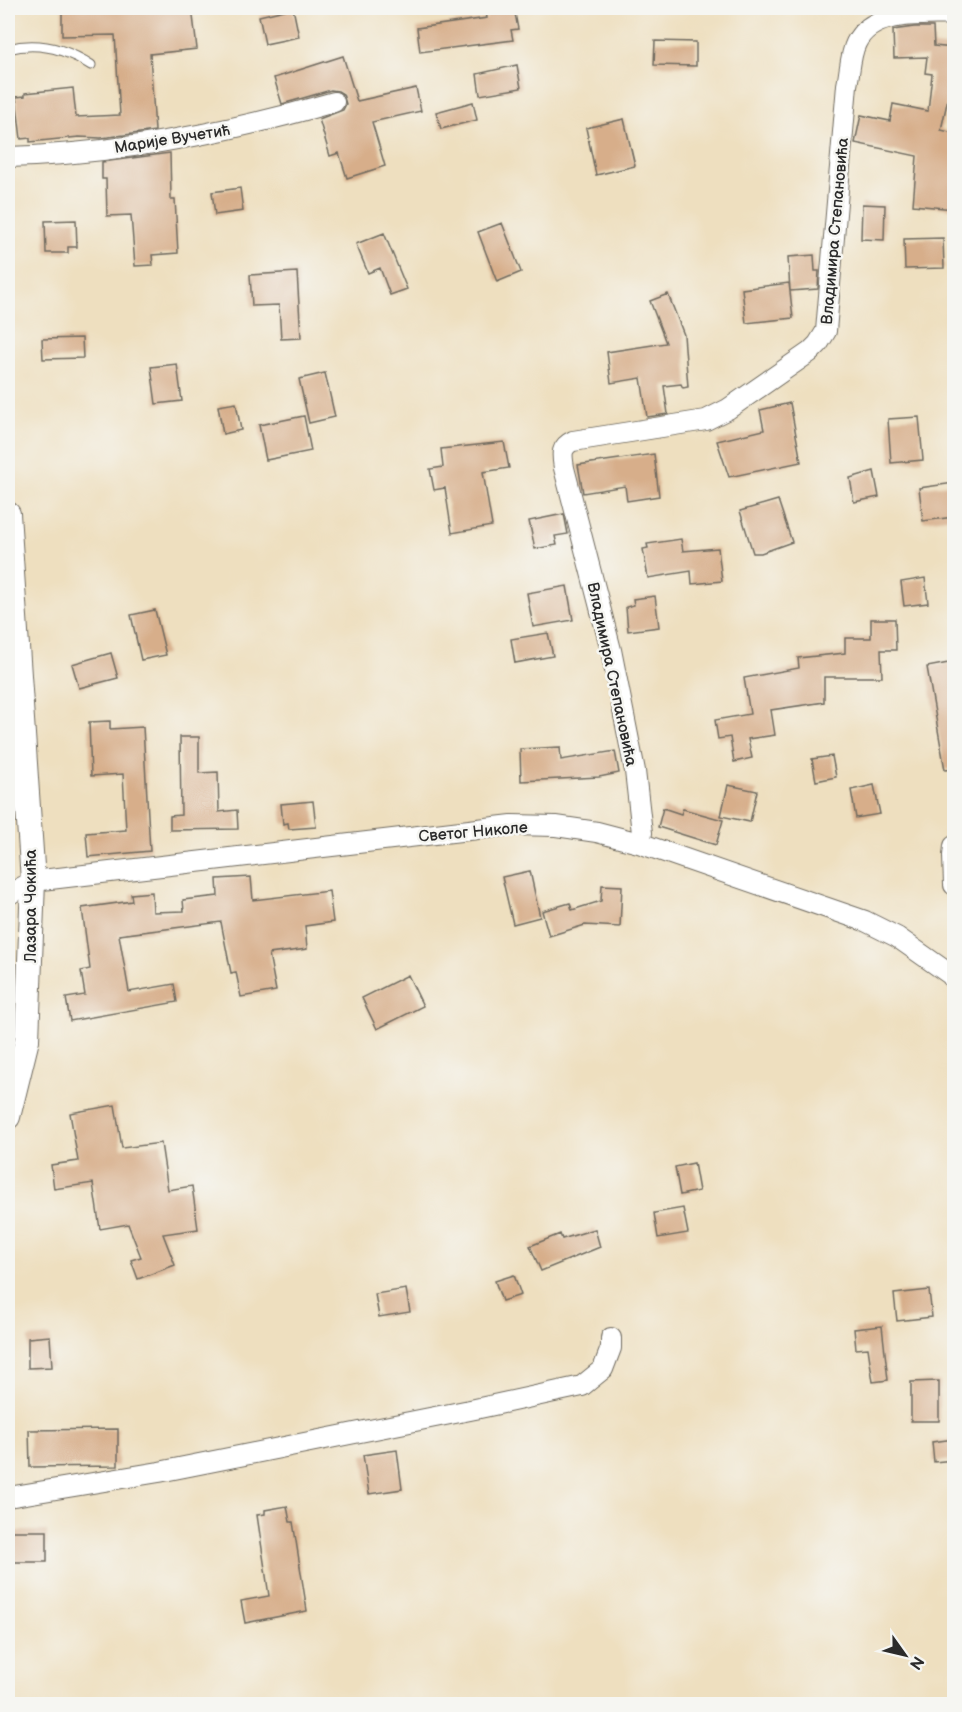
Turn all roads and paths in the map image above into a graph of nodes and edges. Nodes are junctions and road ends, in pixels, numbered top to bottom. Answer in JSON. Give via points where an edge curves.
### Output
{"nodes":[{"id":1,"x":954,"y":14,"type":"edge"},
{"id":2,"x":8,"y":49,"type":"edge"},
{"id":3,"x":91,"y":65,"type":"dead end"},
{"id":4,"x":334,"y":102,"type":"dead end"},
{"id":5,"x":8,"y":157,"type":"edge"},
{"id":6,"x":8,"y":514,"type":"edge"},
{"id":7,"x":639,"y":843,"type":"junction"},
{"id":8,"x":954,"y":846,"type":"edge"},
{"id":9,"x":33,"y":881,"type":"junction"},
{"id":10,"x":954,"y":885,"type":"edge"},
{"id":11,"x":8,"y":895,"type":"edge"},
{"id":12,"x":953,"y":974,"type":"edge"},
{"id":13,"x":8,"y":1117,"type":"edge"},
{"id":14,"x":611,"y":1338,"type":"dead end"},
{"id":15,"x":8,"y":1497,"type":"edge"}],
"edges":[{"from":1,"to":7,"type":"street","name":"Владимира Степановића","via":[[886,18],[861,34],[855,45],[847,85],[826,331],[815,348],[706,420],[573,441],[563,448],[564,468],[611,651],[633,760],[642,827]]},
{"from":2,"to":3,"type":"lane","via":[[53,48]]},
{"from":4,"to":5,"type":"street","name":"Марије Вучетић","via":[[242,127],[158,143]]},
{"from":6,"to":9,"type":"street","name":"Лазара Чокића"},
{"from":7,"to":9,"type":"street","name":"Светог Николе","via":[[556,826],[512,825]]},
{"from":7,"to":12,"type":"street","name":"Светог Николе","via":[[865,921]]},
{"from":8,"to":10,"type":"street"},
{"from":9,"to":11,"type":"street"},
{"from":9,"to":13,"type":"street","name":"Лазара Чокића","via":[[27,1040]]},
{"from":14,"to":15,"type":"street","via":[[603,1369],[582,1386],[159,1472]]}]}
